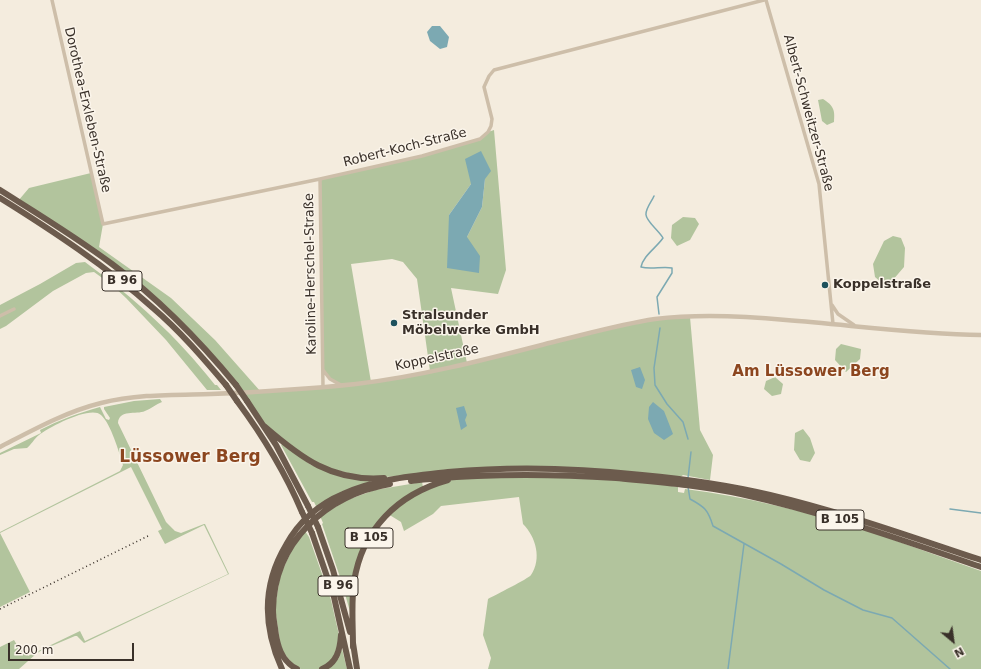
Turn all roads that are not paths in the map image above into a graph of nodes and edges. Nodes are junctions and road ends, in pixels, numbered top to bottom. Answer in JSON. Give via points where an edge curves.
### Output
{"nodes":[{"id":1,"x":52,"y":0,"type":"edge"},
{"id":2,"x":765,"y":0,"type":"edge"},
{"id":3,"x":320,"y":179,"type":"junction"},
{"id":4,"x":0,"y":190,"type":"edge"},
{"id":5,"x":0,"y":198,"type":"edge"},
{"id":6,"x":103,"y":224,"type":"joint"},
{"id":7,"x":831,"y":304,"type":"junction"},
{"id":8,"x":14,"y":309,"type":"dead end"},
{"id":9,"x":0,"y":316,"type":"edge"},
{"id":10,"x":833,"y":324,"type":"junction"},
{"id":11,"x":854,"y":325,"type":"junction"},
{"id":12,"x":981,"y":335,"type":"edge"},
{"id":13,"x":322,"y":369,"type":"junction"},
{"id":14,"x":341,"y":386,"type":"junction"},
{"id":15,"x":323,"y":387,"type":"junction"},
{"id":16,"x":264,"y":426,"type":"junction"},
{"id":17,"x":0,"y":447,"type":"edge"},
{"id":18,"x":415,"y":476,"type":"junction"},
{"id":19,"x":458,"y":477,"type":"junction"},
{"id":20,"x":679,"y":481,"type":"junction"},
{"id":21,"x":696,"y":483,"type":"junction"},
{"id":22,"x":981,"y":560,"type":"edge"},
{"id":23,"x":981,"y":567,"type":"edge"},
{"id":24,"x":342,"y":628,"type":"junction"},
{"id":25,"x":353,"y":647,"type":"junction"},
{"id":26,"x":282,"y":669,"type":"edge"},
{"id":27,"x":297,"y":669,"type":"edge"},
{"id":28,"x":322,"y":669,"type":"edge"},
{"id":29,"x":350,"y":669,"type":"edge"},
{"id":30,"x":358,"y":669,"type":"edge"}],
"edges":[{"from":1,"to":6,"type":"street","name":"Dorothea-Erxleben-Straße"},
{"from":2,"to":3,"type":"street","name":"Robert-Koch-Straße","via":[[494,70],[484,87],[492,119],[491,126],[480,138],[422,156]]},
{"from":2,"to":7,"type":"street","name":"Albert-Schweitzer-Straße","via":[[819,184]]},
{"from":3,"to":6,"type":"street","name":"Robert-Koch-Straße"},
{"from":3,"to":13,"type":"street","name":"Karoline-Herschel-Straße"},
{"from":4,"to":16,"type":"highway","number":"B 96","bridge":true,"via":[[86,246],[154,298],[190,333],[236,385]]},
{"from":5,"to":24,"type":"highway","number":"B 96","bridge":true,"via":[[81,251],[131,288],[174,327],[226,385],[258,429],[291,486],[327,573]]},
{"from":7,"to":10,"type":"street","name":"Albert-Schweitzer-Straße"},
{"from":7,"to":11,"type":"street","via":[[838,314]]},
{"from":8,"to":9,"type":"street"},
{"from":10,"to":11,"type":"street","name":"Koppelstraße"},
{"from":10,"to":14,"type":"street","name":"Koppelstraße","via":[[737,317],[655,319],[430,372]]},
{"from":11,"to":12,"type":"street","name":"Koppelstraße"},
{"from":13,"to":14,"type":"street","name":"Karoline-Herschel-Straße","via":[[330,379]]},
{"from":13,"to":15,"type":"street","name":"Karoline-Herschel-Straße"},
{"from":14,"to":15,"type":"street","name":"Koppelstraße"},
{"from":15,"to":17,"type":"street","name":"Koppelstraße","via":[[124,398],[70,412]]},
{"from":16,"to":18,"type":"highway","number":"B 96","via":[[301,456],[330,471],[369,478]]},
{"from":16,"to":25,"type":"highway","number":"B 96","bridge":true,"via":[[291,471],[318,527],[341,595]]},
{"from":18,"to":20,"type":"highway","number":"B 105","via":[[489,470],[551,469],[619,472]]},
{"from":18,"to":26,"type":"highway","via":[[369,484],[341,494],[309,516],[289,539],[276,564],[268,602],[270,636]]},
{"from":19,"to":20,"type":"highway","number":"B 105","via":[[521,474]]},
{"from":19,"to":25,"type":"highway","number":"B 105","via":[[422,489],[404,500],[385,517],[370,537],[361,556],[354,583]]},
{"from":19,"to":27,"type":"highway","via":[[387,484],[359,492],[332,505],[302,531],[280,569],[273,610],[276,642],[280,653]]},
{"from":20,"to":21,"type":"highway","number":"B 105"},
{"from":21,"to":22,"type":"highway","number":"B 105","via":[[769,494]]},
{"from":21,"to":23,"type":"highway","number":"B 105","via":[[870,529]]},
{"from":24,"to":28,"type":"highway","number":"B 96","via":[[338,653],[331,664]]},
{"from":24,"to":29,"type":"highway","number":"B 96"},
{"from":25,"to":30,"type":"highway","number":"B 96"}]}
